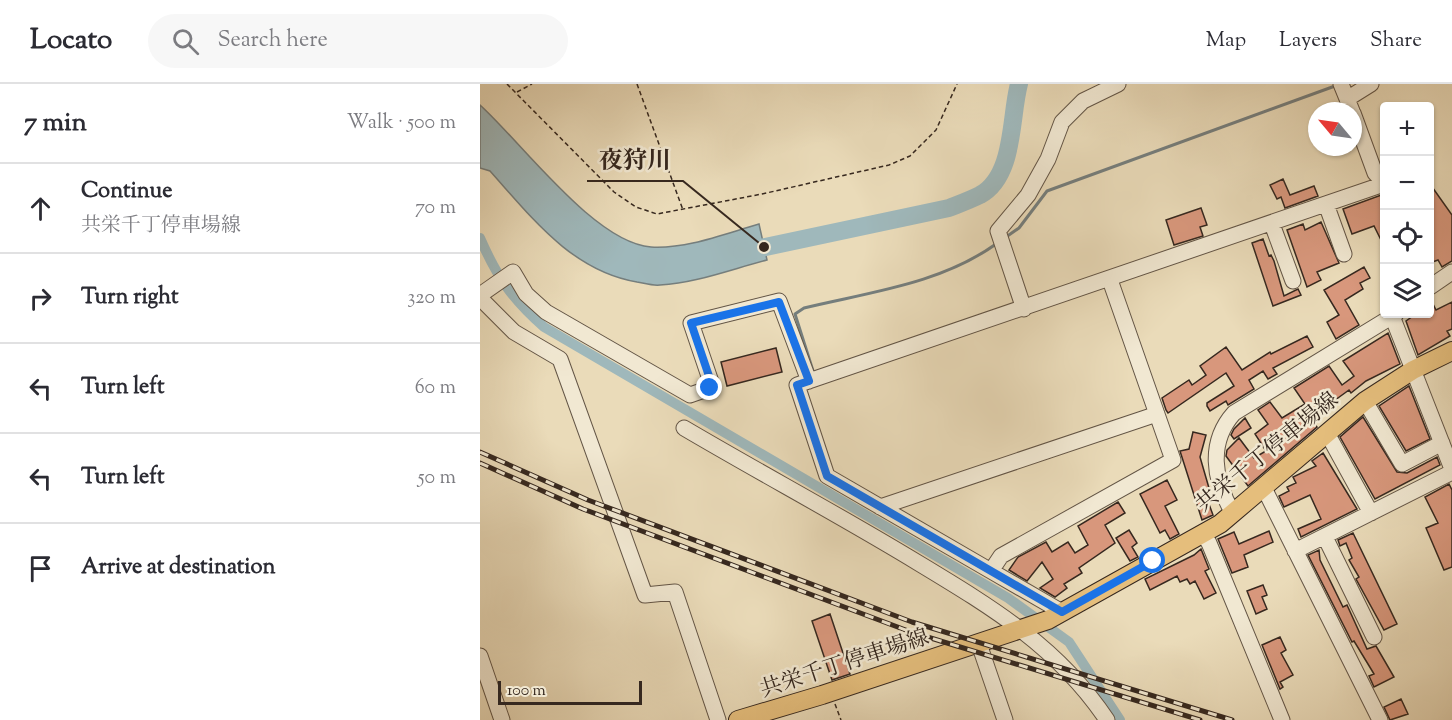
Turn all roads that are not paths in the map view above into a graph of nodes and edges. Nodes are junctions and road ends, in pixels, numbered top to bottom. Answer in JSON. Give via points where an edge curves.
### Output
{"nodes":[{"id":1,"x":1118,"y":84,"type":"edge"},
{"id":2,"x":1371,"y":84,"type":"edge"},
{"id":3,"x":1347,"y":99,"type":"edge"},
{"id":4,"x":1380,"y":179,"type":"edge"},
{"id":5,"x":1380,"y":184,"type":"edge"},
{"id":6,"x":1326,"y":204,"type":"junction"},
{"id":7,"x":1272,"y":224,"type":"junction"},
{"id":8,"x":1344,"y":254,"type":"dead end"},
{"id":9,"x":1452,"y":272,"type":"edge"},
{"id":10,"x":1110,"y":280,"type":"junction"},
{"id":11,"x":1293,"y":281,"type":"dead end"},
{"id":12,"x":1434,"y":284,"type":"edge"},
{"id":13,"x":484,"y":293,"type":"edge"},
{"id":14,"x":1024,"y":309,"type":"junction"},
{"id":15,"x":1389,"y":318,"type":"edge"},
{"id":16,"x":1395,"y":318,"type":"edge"},
{"id":17,"x":1452,"y":351,"type":"edge"},
{"id":18,"x":1413,"y":370,"type":"junction"},
{"id":19,"x":809,"y":381,"type":"junction"},
{"id":20,"x":1365,"y":401,"type":"junction"},
{"id":21,"x":1157,"y":414,"type":"junction"},
{"id":22,"x":684,"y":428,"type":"dead end"},
{"id":23,"x":1327,"y":433,"type":"junction"},
{"id":24,"x":1442,"y":443,"type":"junction"},
{"id":25,"x":1452,"y":471,"type":"edge"},
{"id":26,"x":1264,"y":488,"type":"junction"},
{"id":27,"x":880,"y":507,"type":"junction"},
{"id":28,"x":1233,"y":513,"type":"junction"},
{"id":29,"x":1371,"y":513,"type":"junction"},
{"id":30,"x":1203,"y":534,"type":"junction"},
{"id":31,"x":1325,"y":537,"type":"junction"},
{"id":32,"x":1295,"y":551,"type":"junction"},
{"id":33,"x":991,"y":571,"type":"junction"},
{"id":34,"x":1055,"y":616,"type":"junction"},
{"id":35,"x":1023,"y":630,"type":"junction"},
{"id":36,"x":1374,"y":637,"type":"dead end"},
{"id":37,"x":979,"y":644,"type":"junction"},
{"id":38,"x":480,"y":656,"type":"edge"},
{"id":39,"x":502,"y":720,"type":"edge"},
{"id":40,"x":718,"y":720,"type":"edge"},
{"id":41,"x":738,"y":720,"type":"edge"},
{"id":42,"x":1005,"y":720,"type":"edge"},
{"id":43,"x":1107,"y":720,"type":"edge"},
{"id":44,"x":1282,"y":720,"type":"edge"},
{"id":45,"x":1380,"y":720,"type":"edge"}],
"edges":[{"from":1,"to":14,"type":"street","via":[[1083,101],[1062,122],[1028,195],[998,231]]},
{"from":2,"to":3,"type":"street"},
{"from":3,"to":4,"type":"street"},
{"from":5,"to":6,"type":"street"},
{"from":6,"to":7,"type":"street"},
{"from":6,"to":8,"type":"street"},
{"from":7,"to":10,"type":"street"},
{"from":7,"to":11,"type":"street"},
{"from":9,"to":12,"type":"street"},
{"from":10,"to":14,"type":"street"},
{"from":10,"to":21,"type":"street"},
{"from":13,"to":19,"type":"street","via":[[513,272],[526,294],[546,312],[690,395],[710,388],[711,382],[691,323],[779,302]]},
{"from":13,"to":40,"type":"street","via":[[514,332],[560,359],[645,595],[675,592]]},
{"from":14,"to":19,"type":"street"},
{"from":15,"to":28,"type":"street","via":[[1234,413],[1224,425],[1216,442],[1216,456],[1224,494]]},
{"from":16,"to":18,"type":"street"},
{"from":17,"to":18,"type":"main road","name":"共栄千丁停車場線"},
{"from":18,"to":20,"type":"main road","name":"共栄千丁停車場線"},
{"from":18,"to":24,"type":"street"},
{"from":19,"to":27,"type":"street","via":[[797,385],[827,476]]},
{"from":20,"to":23,"type":"main road","name":"共栄千丁停車場線"},
{"from":20,"to":24,"type":"street","via":[[1402,464]]},
{"from":21,"to":27,"type":"street"},
{"from":21,"to":33,"type":"street","via":[[1173,460],[1001,556]]},
{"from":22,"to":35,"type":"street","via":[[860,528]]},
{"from":23,"to":26,"type":"main road","name":"共栄千丁停車場線"},
{"from":23,"to":29,"type":"street"},
{"from":24,"to":25,"type":"street"},
{"from":25,"to":29,"type":"street"},
{"from":26,"to":28,"type":"main road","name":"共栄千丁停車場線"},
{"from":26,"to":32,"type":"street"},
{"from":27,"to":33,"type":"street"},
{"from":28,"to":30,"type":"main road","name":"共栄千丁停車場線"},
{"from":29,"to":31,"type":"street"},
{"from":30,"to":34,"type":"main road","name":"共栄千丁停車場線"},
{"from":30,"to":44,"type":"street"},
{"from":31,"to":32,"type":"street"},
{"from":31,"to":36,"type":"street"},
{"from":32,"to":45,"type":"street"},
{"from":33,"to":34,"type":"street"},
{"from":34,"to":35,"type":"main road","name":"共栄千丁停車場線"},
{"from":35,"to":37,"type":"main road","name":"共栄千丁停車場線"},
{"from":35,"to":43,"type":"street","via":[[1050,652]]},
{"from":37,"to":41,"type":"main road","name":"共栄千丁停車場線"},
{"from":37,"to":42,"type":"street"},
{"from":38,"to":39,"type":"street"}]}
